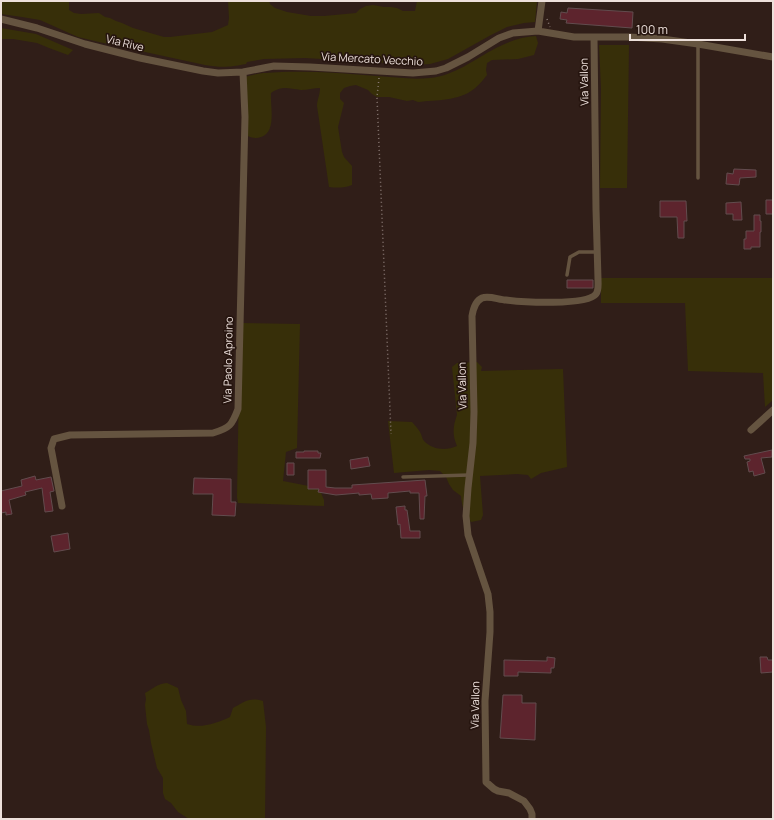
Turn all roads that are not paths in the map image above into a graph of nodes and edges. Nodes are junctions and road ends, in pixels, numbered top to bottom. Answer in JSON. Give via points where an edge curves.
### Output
{"nodes":[{"id":1,"x":542,"y":1,"type":"edge"},
{"id":2,"x":1,"y":19,"type":"edge"},
{"id":3,"x":538,"y":31,"type":"junction"},
{"id":4,"x":594,"y":38,"type":"junction"},
{"id":5,"x":698,"y":44,"type":"junction"},
{"id":6,"x":773,"y":57,"type":"edge"},
{"id":7,"x":245,"y":71,"type":"junction"},
{"id":8,"x":698,"y":178,"type":"dead end"},
{"id":9,"x":598,"y":252,"type":"junction"},
{"id":10,"x":567,"y":275,"type":"dead end"},
{"id":11,"x":773,"y":410,"type":"edge"},
{"id":12,"x":751,"y":430,"type":"dead end"},
{"id":13,"x":469,"y":475,"type":"junction"},
{"id":14,"x":403,"y":477,"type":"dead end"},
{"id":15,"x":62,"y":506,"type":"dead end"},
{"id":16,"x":532,"y":819,"type":"edge"}],
"edges":[{"from":1,"to":3,"type":"street"},
{"from":2,"to":7,"type":"street","name":"Via Rive","via":[[153,61],[218,73]]},
{"from":3,"to":4,"type":"street","name":"Via Mercato Vecchio"},
{"from":3,"to":7,"type":"street","name":"Via Mercato Vecchio","via":[[513,33],[499,38],[463,60],[436,71],[413,73],[293,66]]},
{"from":4,"to":5,"type":"street","name":"Via Mercato Vecchio","via":[[645,38]]},
{"from":4,"to":9,"type":"street","name":"Via Vallon"},
{"from":5,"to":6,"type":"street","name":"Via Mercato Vecchio"},
{"from":5,"to":8,"type":"lane"},
{"from":7,"to":15,"type":"street","name":"Via Paolo Aproino","via":[[238,409],[234,421],[226,429],[214,433],[70,435],[54,439],[50,448]]},
{"from":9,"to":10,"type":"lane","via":[[579,252],[570,257]]},
{"from":9,"to":13,"type":"street","name":"Via Vallon","via":[[598,289],[593,297],[555,303],[517,302],[488,297],[482,298],[474,306],[471,328],[474,412]]},
{"from":11,"to":12,"type":"street"},
{"from":13,"to":14,"type":"lane"},
{"from":13,"to":16,"type":"street","name":"Via Vallon","via":[[466,516],[468,535],[488,594],[490,612],[485,701],[486,782],[494,789],[524,801],[530,809]]}]}
